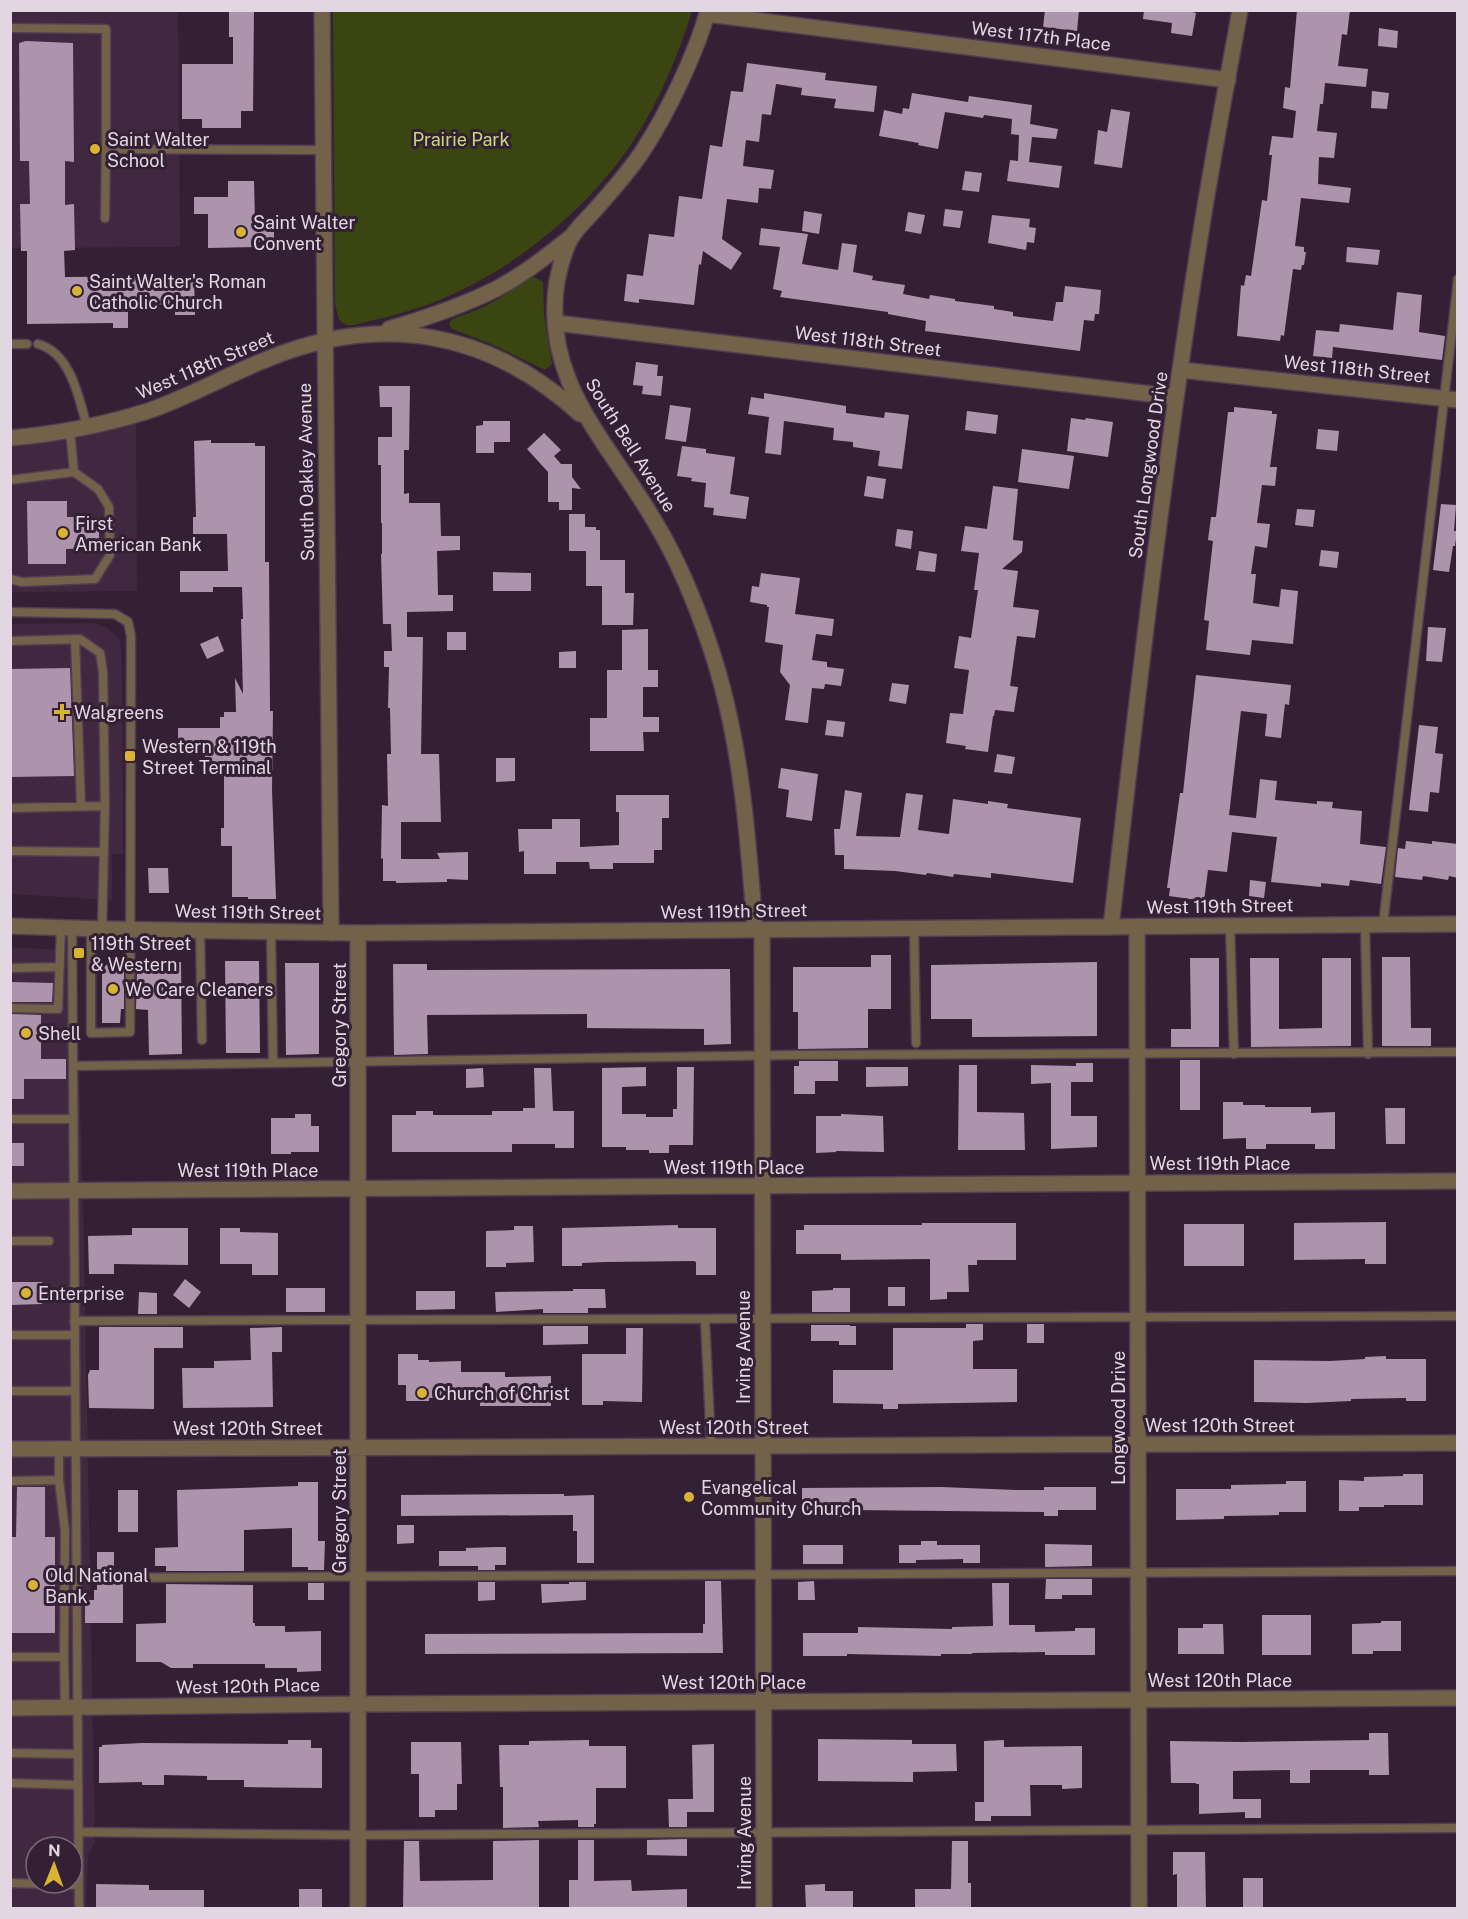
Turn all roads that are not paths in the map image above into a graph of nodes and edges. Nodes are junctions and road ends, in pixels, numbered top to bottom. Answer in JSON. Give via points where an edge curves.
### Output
{"nodes":[{"id":1,"x":322,"y":10,"type":"edge"},
{"id":2,"x":1240,"y":10,"type":"edge"},
{"id":3,"x":707,"y":12,"type":"edge"},
{"id":4,"x":10,"y":28,"type":"edge"},
{"id":5,"x":1228,"y":80,"type":"junction"},
{"id":6,"x":106,"y":149,"type":"junction"},
{"id":7,"x":323,"y":150,"type":"junction"},
{"id":8,"x":105,"y":218,"type":"dead end"},
{"id":9,"x":572,"y":236,"type":"junction"},
{"id":10,"x":1458,"y":279,"type":"edge"},
{"id":11,"x":556,"y":323,"type":"junction"},
{"id":12,"x":378,"y":333,"type":"junction"},
{"id":13,"x":324,"y":342,"type":"junction"},
{"id":14,"x":10,"y":344,"type":"edge"},
{"id":15,"x":27,"y":344,"type":"dead end"},
{"id":16,"x":38,"y":344,"type":"dead end"},
{"id":17,"x":1181,"y":369,"type":"junction"},
{"id":18,"x":1176,"y":397,"type":"junction"},
{"id":19,"x":1451,"y":400,"type":"edge"},
{"id":20,"x":591,"y":424,"type":"junction"},
{"id":21,"x":87,"y":427,"type":"junction"},
{"id":22,"x":70,"y":431,"type":"junction"},
{"id":23,"x":10,"y":438,"type":"edge"},
{"id":24,"x":74,"y":472,"type":"junction"},
{"id":25,"x":10,"y":480,"type":"edge"},
{"id":26,"x":10,"y":579,"type":"edge"},
{"id":27,"x":10,"y":612,"type":"edge"},
{"id":28,"x":75,"y":639,"type":"junction"},
{"id":29,"x":10,"y":641,"type":"edge"},
{"id":30,"x":81,"y":806,"type":"junction"},
{"id":31,"x":105,"y":806,"type":"junction"},
{"id":32,"x":10,"y":808,"type":"edge"},
{"id":33,"x":10,"y":851,"type":"edge"},
{"id":34,"x":104,"y":852,"type":"junction"},
{"id":35,"x":1365,"y":924,"type":"junction"},
{"id":36,"x":1458,"y":924,"type":"edge"},
{"id":37,"x":1383,"y":925,"type":"junction"},
{"id":38,"x":10,"y":926,"type":"edge"},
{"id":39,"x":1230,"y":926,"type":"junction"},
{"id":40,"x":1111,"y":927,"type":"junction"},
{"id":41,"x":1137,"y":927,"type":"junction"},
{"id":42,"x":66,"y":928,"type":"junction"},
{"id":43,"x":96,"y":929,"type":"junction"},
{"id":44,"x":129,"y":929,"type":"junction"},
{"id":45,"x":914,"y":929,"type":"junction"},
{"id":46,"x":758,"y":930,"type":"junction"},
{"id":47,"x":200,"y":931,"type":"junction"},
{"id":48,"x":271,"y":932,"type":"junction"},
{"id":49,"x":331,"y":933,"type":"junction"},
{"id":50,"x":358,"y":933,"type":"junction"},
{"id":51,"x":60,"y":967,"type":"junction"},
{"id":52,"x":10,"y":968,"type":"edge"},
{"id":53,"x":10,"y":1008,"type":"edge"},
{"id":54,"x":202,"y":1040,"type":"dead end"},
{"id":55,"x":916,"y":1043,"type":"dead end"},
{"id":56,"x":1458,"y":1052,"type":"edge"},
{"id":57,"x":1138,"y":1053,"type":"junction"},
{"id":58,"x":1368,"y":1053,"type":"junction"},
{"id":59,"x":1234,"y":1054,"type":"junction"},
{"id":60,"x":763,"y":1055,"type":"junction"},
{"id":61,"x":358,"y":1062,"type":"junction"},
{"id":62,"x":273,"y":1063,"type":"junction"},
{"id":63,"x":72,"y":1066,"type":"junction"},
{"id":64,"x":10,"y":1119,"type":"edge"},
{"id":65,"x":73,"y":1119,"type":"junction"},
{"id":66,"x":1458,"y":1181,"type":"edge"},
{"id":67,"x":1138,"y":1183,"type":"junction"},
{"id":68,"x":763,"y":1186,"type":"junction"},
{"id":69,"x":358,"y":1189,"type":"junction"},
{"id":70,"x":10,"y":1191,"type":"edge"},
{"id":71,"x":73,"y":1191,"type":"junction"},
{"id":72,"x":10,"y":1241,"type":"edge"},
{"id":73,"x":49,"y":1241,"type":"dead end"},
{"id":74,"x":1458,"y":1316,"type":"edge"},
{"id":75,"x":1138,"y":1317,"type":"junction"},
{"id":76,"x":705,"y":1318,"type":"junction"},
{"id":77,"x":763,"y":1318,"type":"junction"},
{"id":78,"x":358,"y":1320,"type":"junction"},
{"id":79,"x":74,"y":1321,"type":"junction"},
{"id":80,"x":10,"y":1335,"type":"edge"},
{"id":81,"x":74,"y":1335,"type":"junction"},
{"id":82,"x":10,"y":1391,"type":"edge"},
{"id":83,"x":75,"y":1391,"type":"junction"},
{"id":84,"x":1458,"y":1443,"type":"edge"},
{"id":85,"x":1137,"y":1444,"type":"junction"},
{"id":86,"x":711,"y":1446,"type":"junction"},
{"id":87,"x":763,"y":1446,"type":"junction"},
{"id":88,"x":59,"y":1448,"type":"junction"},
{"id":89,"x":75,"y":1448,"type":"junction"},
{"id":90,"x":358,"y":1448,"type":"junction"},
{"id":91,"x":10,"y":1449,"type":"edge"},
{"id":92,"x":59,"y":1480,"type":"junction"},
{"id":93,"x":10,"y":1481,"type":"edge"},
{"id":94,"x":1458,"y":1571,"type":"edge"},
{"id":95,"x":1138,"y":1573,"type":"junction"},
{"id":96,"x":763,"y":1574,"type":"junction"},
{"id":97,"x":358,"y":1576,"type":"junction"},
{"id":98,"x":76,"y":1578,"type":"junction"},
{"id":99,"x":10,"y":1657,"type":"edge"},
{"id":100,"x":64,"y":1657,"type":"junction"},
{"id":101,"x":1458,"y":1698,"type":"edge"},
{"id":102,"x":1138,"y":1700,"type":"junction"},
{"id":103,"x":763,"y":1702,"type":"junction"},
{"id":104,"x":358,"y":1704,"type":"junction"},
{"id":105,"x":71,"y":1707,"type":"junction"},
{"id":106,"x":10,"y":1708,"type":"edge"},
{"id":107,"x":10,"y":1753,"type":"edge"},
{"id":108,"x":78,"y":1754,"type":"junction"},
{"id":109,"x":10,"y":1783,"type":"edge"},
{"id":110,"x":78,"y":1785,"type":"junction"},
{"id":111,"x":1458,"y":1828,"type":"edge"},
{"id":112,"x":1139,"y":1830,"type":"junction"},
{"id":113,"x":78,"y":1832,"type":"joint"},
{"id":114,"x":764,"y":1833,"type":"junction"},
{"id":115,"x":358,"y":1835,"type":"junction"},
{"id":116,"x":358,"y":1908,"type":"edge"},
{"id":117,"x":764,"y":1908,"type":"edge"},
{"id":118,"x":1139,"y":1908,"type":"edge"}],
"edges":[{"from":1,"to":7,"type":"street","name":"South Oakley Avenue"},
{"from":2,"to":5,"type":"street","name":"South Longwood Drive"},
{"from":3,"to":5,"type":"street","name":"West 117th Place"},
{"from":3,"to":9,"type":"street","name":"South Bell Avenue","via":[[665,113],[617,185]]},
{"from":4,"to":6,"type":"lane","via":[[106,29]]},
{"from":5,"to":17,"type":"street","name":"South Longwood Drive","via":[[1198,244]]},
{"from":6,"to":7,"type":"lane"},
{"from":6,"to":8,"type":"lane"},
{"from":7,"to":13,"type":"street","name":"South Oakley Avenue"},
{"from":9,"to":11,"type":"street","name":"South Bell Avenue","via":[[557,279]]},
{"from":9,"to":12,"type":"street","name":"West 118th Street","via":[[498,288],[434,316]]},
{"from":10,"to":19,"type":"lane"},
{"from":11,"to":18,"type":"street","name":"West 118th Street"},
{"from":11,"to":20,"type":"street","name":"South Bell Avenue","via":[[565,372]]},
{"from":12,"to":13,"type":"street","name":"West 118th Street"},
{"from":12,"to":20,"type":"street","name":"West 118th Street","via":[[454,341],[485,352],[534,377]]},
{"from":13,"to":21,"type":"street","name":"West 118th Street","via":[[264,360],[149,410]]},
{"from":13,"to":49,"type":"street","name":"South Oakley Avenue"},
{"from":14,"to":15,"type":"lane"},
{"from":16,"to":21,"type":"lane","via":[[57,353],[64,364]]},
{"from":17,"to":18,"type":"street","name":"South Longwood Drive"},
{"from":17,"to":19,"type":"street","name":"West 118th Street"},
{"from":18,"to":40,"type":"street","name":"South Longwood Drive"},
{"from":19,"to":37,"type":"lane"},
{"from":20,"to":46,"type":"street","name":"South Bell Avenue","via":[[657,525],[710,647],[741,780]]},
{"from":21,"to":22,"type":"street","name":"West 118th Street"},
{"from":22,"to":23,"type":"street","name":"West 118th Street"},
{"from":22,"to":24,"type":"lane"},
{"from":24,"to":25,"type":"lane"},
{"from":24,"to":26,"type":"lane","via":[[98,489],[109,507],[110,555],[95,579]]},
{"from":27,"to":44,"type":"lane","via":[[115,614],[128,622]]},
{"from":28,"to":29,"type":"lane"},
{"from":28,"to":30,"type":"lane"},
{"from":28,"to":31,"type":"lane","via":[[100,653]]},
{"from":30,"to":31,"type":"lane"},
{"from":30,"to":32,"type":"lane"},
{"from":31,"to":34,"type":"lane"},
{"from":33,"to":34,"type":"lane"},
{"from":34,"to":43,"type":"lane"},
{"from":35,"to":37,"type":"street","name":"West 119th Street"},
{"from":35,"to":39,"type":"street","name":"West 119th Street"},
{"from":35,"to":58,"type":"lane"},
{"from":36,"to":37,"type":"street","name":"West 119th Street"},
{"from":38,"to":42,"type":"street","name":"West 119th Street"},
{"from":39,"to":41,"type":"street","name":"West 119th Street"},
{"from":39,"to":59,"type":"lane"},
{"from":40,"to":41,"type":"street","name":"West 119th Street"},
{"from":40,"to":45,"type":"street","name":"West 119th Street"},
{"from":41,"to":57,"type":"street","name":"Longwood Drive"},
{"from":42,"to":43,"type":"street","name":"West 119th Street"},
{"from":42,"to":51,"type":"lane"},
{"from":42,"to":63,"type":"lane"},
{"from":43,"to":44,"type":"street","name":"West 119th Street"},
{"from":43,"to":44,"type":"lane","via":[[91,1033],[130,1032]]},
{"from":44,"to":47,"type":"street","name":"West 119th Street"},
{"from":45,"to":46,"type":"street","name":"West 119th Street"},
{"from":45,"to":55,"type":"lane"},
{"from":46,"to":50,"type":"street","name":"West 119th Street"},
{"from":46,"to":60,"type":"street","name":"Irving Avenue"},
{"from":47,"to":48,"type":"street","name":"West 119th Street"},
{"from":47,"to":54,"type":"lane"},
{"from":48,"to":49,"type":"street","name":"West 119th Street"},
{"from":48,"to":62,"type":"lane"},
{"from":49,"to":50,"type":"street","name":"West 119th Street"},
{"from":50,"to":61,"type":"street","name":"Gregory Street"},
{"from":51,"to":52,"type":"lane"},
{"from":51,"to":53,"type":"lane","via":[[58,1009]]},
{"from":56,"to":58,"type":"lane"},
{"from":57,"to":59,"type":"lane"},
{"from":57,"to":60,"type":"lane"},
{"from":57,"to":67,"type":"street","name":"Longwood Drive"},
{"from":58,"to":59,"type":"lane"},
{"from":60,"to":61,"type":"lane"},
{"from":60,"to":68,"type":"street","name":"Irving Avenue"},
{"from":61,"to":62,"type":"lane"},
{"from":61,"to":69,"type":"street","name":"Gregory Street"},
{"from":62,"to":63,"type":"lane"},
{"from":63,"to":65,"type":"lane"},
{"from":64,"to":65,"type":"lane"},
{"from":65,"to":71,"type":"lane"},
{"from":66,"to":67,"type":"street","name":"West 119th Place"},
{"from":67,"to":68,"type":"street","name":"West 119th Place"},
{"from":67,"to":75,"type":"street","name":"Longwood Drive"},
{"from":68,"to":69,"type":"street","name":"West 119th Place"},
{"from":68,"to":77,"type":"street","name":"Irving Avenue"},
{"from":69,"to":71,"type":"street","name":"West 119th Place"},
{"from":69,"to":78,"type":"street","name":"Gregory Street"},
{"from":70,"to":71,"type":"street","name":"West 119th Place"},
{"from":71,"to":79,"type":"lane"},
{"from":72,"to":73,"type":"lane"},
{"from":74,"to":75,"type":"lane"},
{"from":75,"to":77,"type":"lane"},
{"from":75,"to":85,"type":"street","name":"Longwood Drive"},
{"from":76,"to":77,"type":"lane"},
{"from":76,"to":78,"type":"lane"},
{"from":76,"to":86,"type":"lane"},
{"from":77,"to":87,"type":"street","name":"Irving Avenue"},
{"from":78,"to":79,"type":"lane"},
{"from":78,"to":90,"type":"street","name":"Gregory Street"},
{"from":79,"to":81,"type":"lane"},
{"from":80,"to":81,"type":"lane"},
{"from":81,"to":83,"type":"lane"},
{"from":82,"to":83,"type":"lane"},
{"from":83,"to":89,"type":"lane"},
{"from":84,"to":85,"type":"street","name":"West 120th Street"},
{"from":85,"to":87,"type":"street","name":"West 120th Street"},
{"from":85,"to":95,"type":"street","name":"Longwood Drive"},
{"from":86,"to":87,"type":"street","name":"West 120th Street"},
{"from":86,"to":90,"type":"street","name":"West 120th Street"},
{"from":87,"to":96,"type":"street","name":"Irving Avenue"},
{"from":88,"to":89,"type":"street","name":"West 120th Street"},
{"from":88,"to":91,"type":"street","name":"West 120th Street"},
{"from":88,"to":92,"type":"lane"},
{"from":89,"to":90,"type":"street","name":"West 120th Street"},
{"from":89,"to":98,"type":"lane"},
{"from":90,"to":97,"type":"street","name":"Gregory Street"},
{"from":92,"to":93,"type":"lane"},
{"from":92,"to":100,"type":"lane","via":[[65,1531]]},
{"from":94,"to":95,"type":"lane"},
{"from":95,"to":96,"type":"lane"},
{"from":95,"to":102,"type":"street","name":"Longwood Drive"},
{"from":96,"to":97,"type":"lane"},
{"from":96,"to":103,"type":"street","name":"Irving Avenue"},
{"from":97,"to":98,"type":"lane"},
{"from":97,"to":104,"type":"street","name":"Gregory Street"},
{"from":98,"to":105,"type":"lane"},
{"from":99,"to":100,"type":"lane"},
{"from":100,"to":105,"type":"lane"},
{"from":101,"to":102,"type":"street","name":"West 120th Place"},
{"from":102,"to":103,"type":"street","name":"West 120th Place"},
{"from":102,"to":112,"type":"street","name":"Longwood Drive"},
{"from":103,"to":104,"type":"street","name":"West 120th Place"},
{"from":103,"to":114,"type":"street","name":"Irving Avenue"},
{"from":104,"to":105,"type":"street","name":"West 120th Place"},
{"from":104,"to":115,"type":"street","name":"Gregory Street"},
{"from":105,"to":106,"type":"street","name":"West 120th Place"},
{"from":105,"to":108,"type":"lane"},
{"from":107,"to":108,"type":"lane"},
{"from":108,"to":110,"type":"lane"},
{"from":109,"to":110,"type":"lane"},
{"from":110,"to":113,"type":"lane"},
{"from":111,"to":112,"type":"lane"},
{"from":112,"to":114,"type":"lane"},
{"from":112,"to":118,"type":"street","name":"Longwood Drive"},
{"from":113,"to":115,"type":"lane"},
{"from":114,"to":115,"type":"lane"},
{"from":114,"to":117,"type":"street","name":"Irving Avenue"},
{"from":115,"to":116,"type":"street","name":"Gregory Street"}]}
